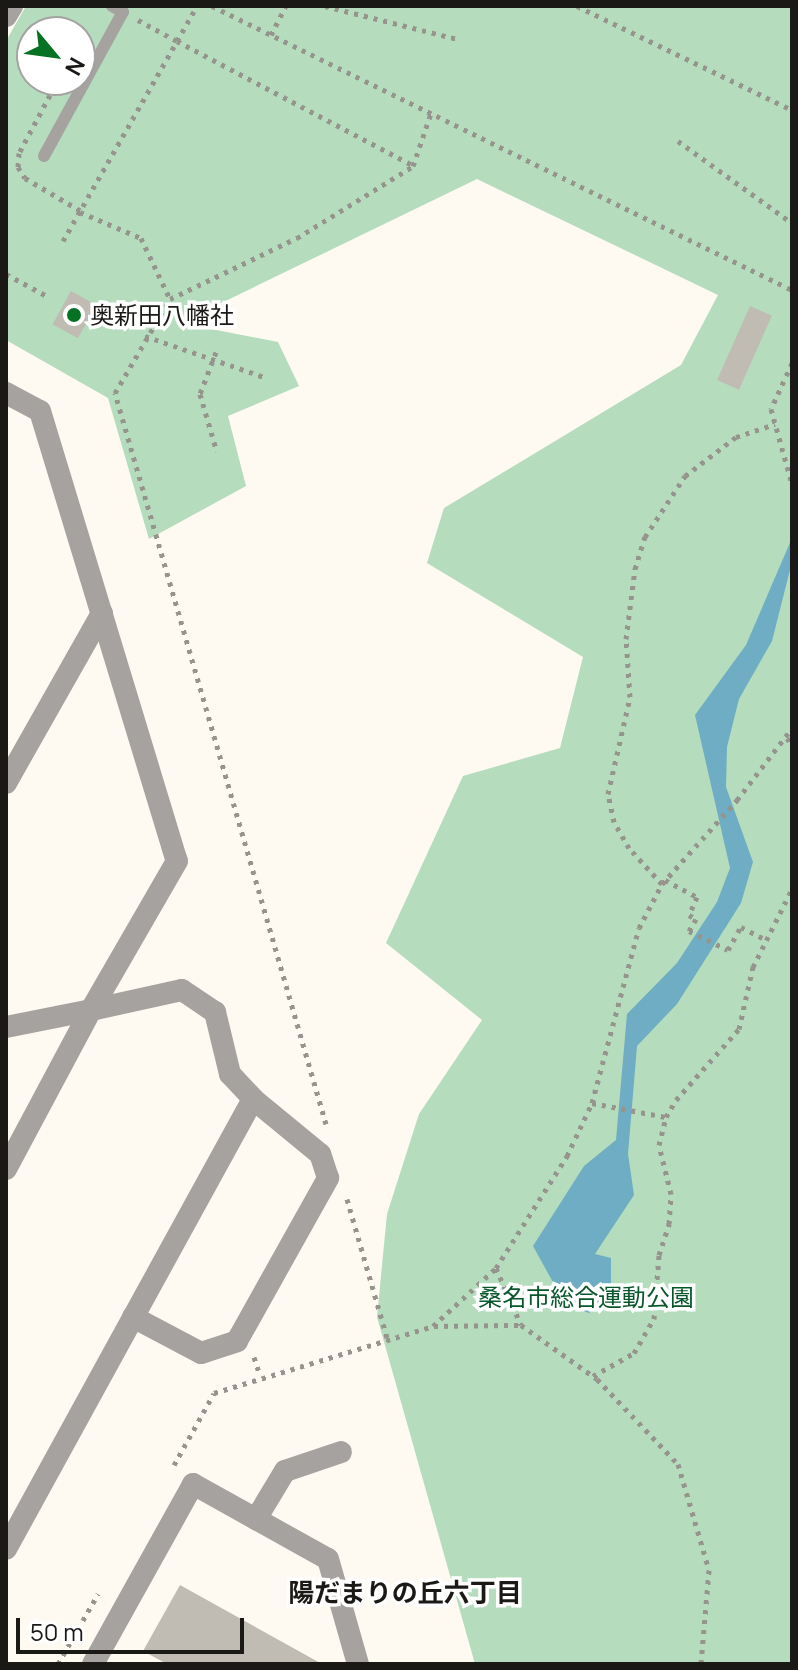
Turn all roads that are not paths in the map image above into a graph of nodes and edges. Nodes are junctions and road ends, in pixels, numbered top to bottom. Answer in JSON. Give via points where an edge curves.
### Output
{"nodes":[{"id":1,"x":12,"y":6,"type":"edge"},
{"id":2,"x":118,"y":9,"type":"edge"},
{"id":3,"x":6,"y":16,"type":"edge"},
{"id":4,"x":44,"y":156,"type":"dead end"},
{"id":5,"x":9,"y":402,"type":"edge"},
{"id":6,"x":102,"y":613,"type":"junction"},
{"id":7,"x":6,"y":783,"type":"edge"},
{"id":8,"x":91,"y":1010,"type":"junction"},
{"id":9,"x":6,"y":1027,"type":"edge"},
{"id":10,"x":253,"y":1099,"type":"junction"},
{"id":11,"x":6,"y":1169,"type":"edge"},
{"id":12,"x":133,"y":1317,"type":"junction"},
{"id":13,"x":341,"y":1452,"type":"dead end"},
{"id":14,"x":256,"y":1519,"type":"junction"},
{"id":15,"x":6,"y":1549,"type":"edge"},
{"id":16,"x":93,"y":1664,"type":"edge"},
{"id":17,"x":358,"y":1664,"type":"edge"}],
"edges":[{"from":1,"to":3,"type":"street"},
{"from":2,"to":4,"type":"lane"},
{"from":5,"to":6,"type":"street","via":[[40,411]]},
{"from":6,"to":7,"type":"street"},
{"from":6,"to":8,"type":"street","via":[[177,861]]},
{"from":8,"to":9,"type":"street"},
{"from":8,"to":10,"type":"street","via":[[182,990],[215,1012],[230,1074]]},
{"from":8,"to":11,"type":"street"},
{"from":10,"to":12,"type":"street"},
{"from":10,"to":12,"type":"street","via":[[320,1154],[328,1178],[237,1341],[201,1353]]},
{"from":12,"to":15,"type":"street"},
{"from":13,"to":14,"type":"street","via":[[285,1471]]},
{"from":14,"to":16,"type":"street","via":[[193,1484]]},
{"from":14,"to":17,"type":"street","via":[[328,1559]]}]}
